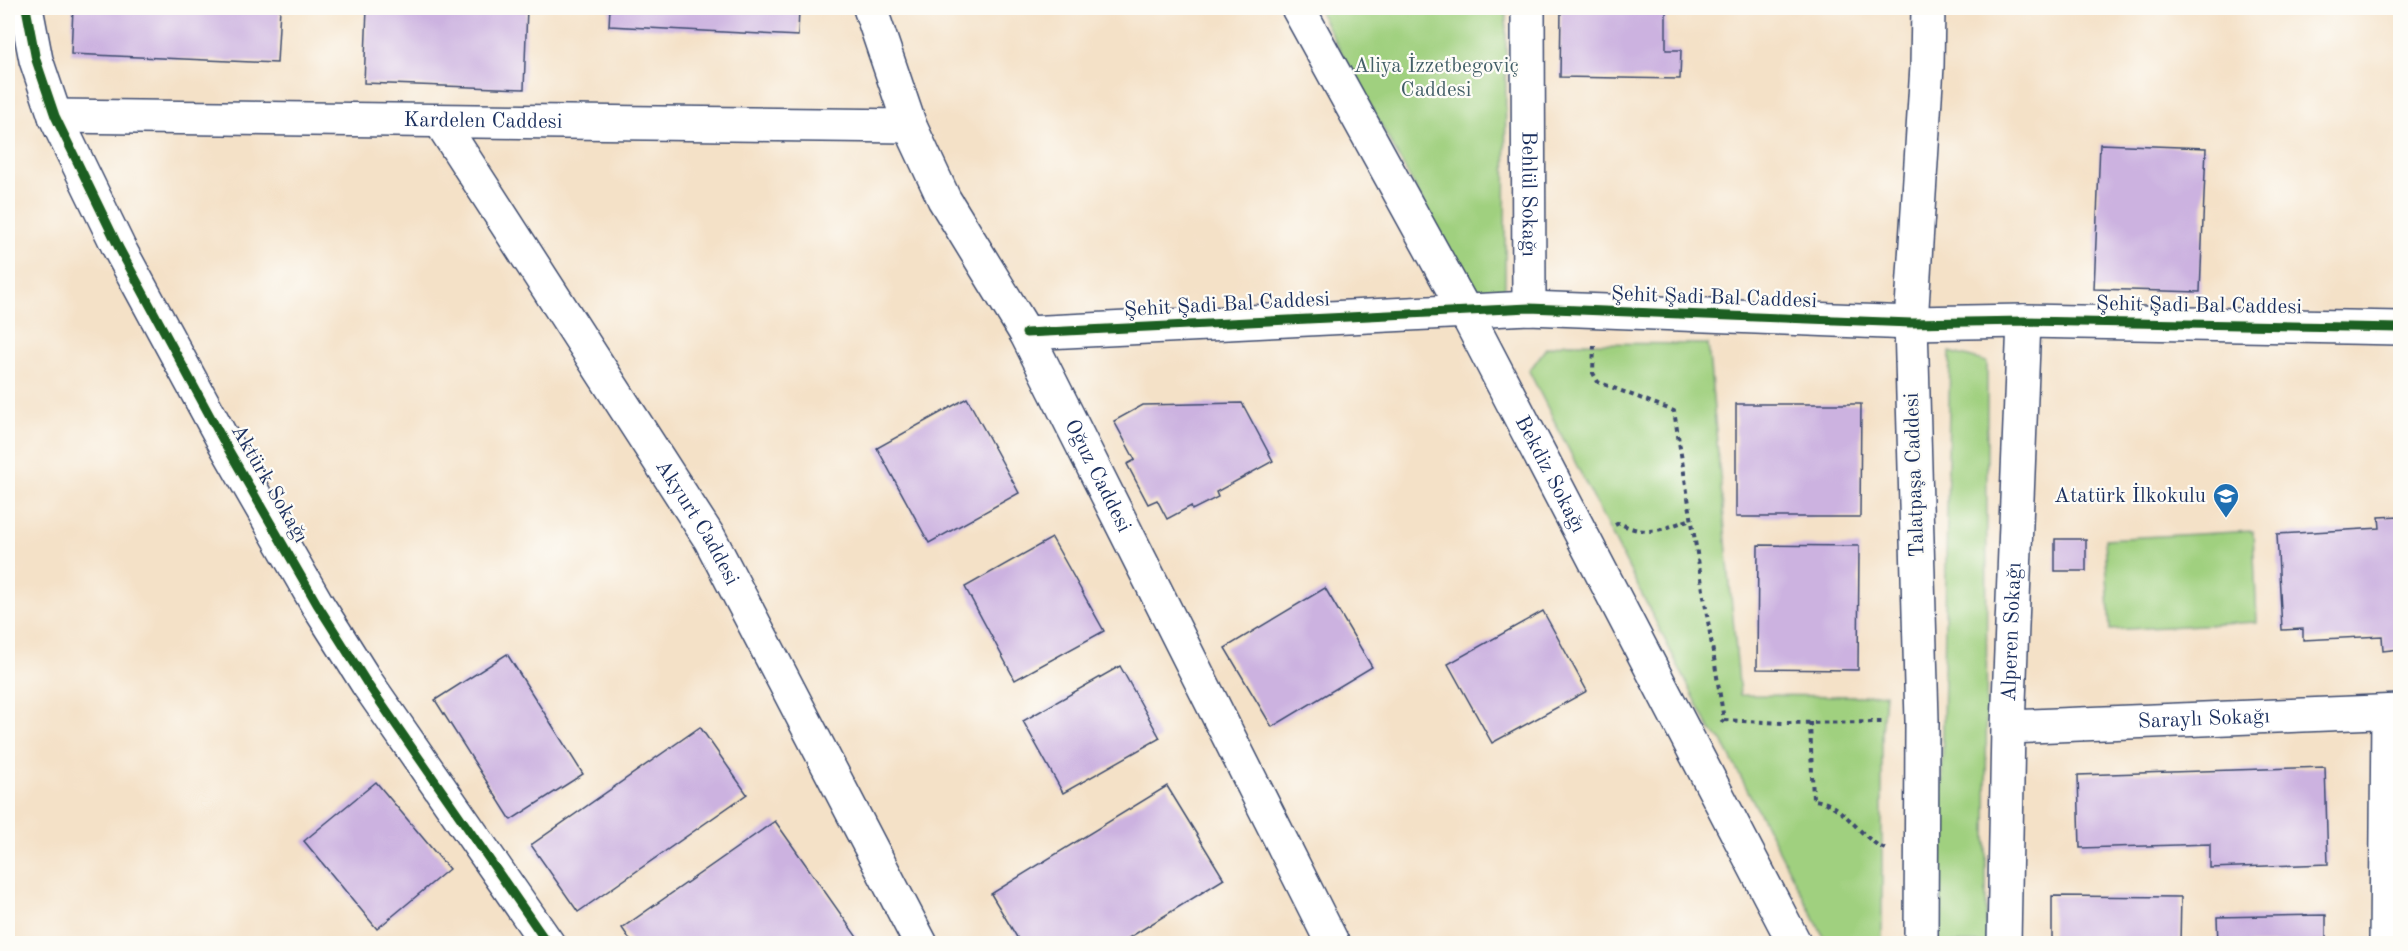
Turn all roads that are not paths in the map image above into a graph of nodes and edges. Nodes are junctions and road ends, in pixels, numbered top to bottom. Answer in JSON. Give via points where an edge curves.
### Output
{"nodes":[{"id":1,"x":26,"y":8,"type":"edge"},
{"id":2,"x":870,"y":8,"type":"edge"},
{"id":3,"x":1298,"y":8,"type":"edge"},
{"id":4,"x":1528,"y":8,"type":"edge"},
{"id":5,"x":1928,"y":8,"type":"edge"},
{"id":6,"x":55,"y":116,"type":"junction"},
{"id":7,"x":440,"y":121,"type":"junction"},
{"id":8,"x":910,"y":126,"type":"junction"},
{"id":9,"x":1529,"y":308,"type":"junction"},
{"id":10,"x":1465,"y":311,"type":"junction"},
{"id":11,"x":2024,"y":321,"type":"junction"},
{"id":12,"x":1911,"y":323,"type":"junction"},
{"id":13,"x":2400,"y":328,"type":"edge"},
{"id":14,"x":1026,"y":333,"type":"junction"},
{"id":15,"x":2394,"y":712,"type":"edge"},
{"id":16,"x":2008,"y":727,"type":"junction"},
{"id":17,"x":548,"y":944,"type":"edge"},
{"id":18,"x":921,"y":944,"type":"edge"},
{"id":19,"x":1333,"y":944,"type":"edge"},
{"id":20,"x":1795,"y":944,"type":"edge"},
{"id":21,"x":1921,"y":944,"type":"edge"},
{"id":22,"x":2004,"y":944,"type":"edge"},
{"id":23,"x":2386,"y":944,"type":"edge"}],
"edges":[{"from":1,"to":6,"type":"street","name":"Aktürk Sokağı","via":[[36,60]]},
{"from":2,"to":8,"type":"street","name":"Oğuz Caddesi"},
{"from":3,"to":10,"type":"street","name":"Bekdiz Sokağı"},
{"from":4,"to":9,"type":"street","name":"Behlül Sokağı"},
{"from":5,"to":12,"type":"street","name":"Talatpaşa Caddesi"},
{"from":6,"to":7,"type":"street","name":"Kardelen Caddesi"},
{"from":6,"to":17,"type":"street","name":"Aktürk Sokağı","via":[[119,248],[317,604]]},
{"from":7,"to":8,"type":"street","name":"Kardelen Caddesi"},
{"from":7,"to":18,"type":"street","name":"Akyurt Caddesi","via":[[710,538]]},
{"from":8,"to":14,"type":"street","name":"Oğuz Caddesi","via":[[944,199]]},
{"from":9,"to":10,"type":"street","name":"Şehit Şadi Bal Caddesi"},
{"from":9,"to":12,"type":"street","name":"Şehit Şadi Bal Caddesi"},
{"from":10,"to":14,"type":"street","name":"Şehit Şadi Bal Caddesi"},
{"from":10,"to":20,"type":"street","name":"Bekdiz Sokağı"},
{"from":11,"to":12,"type":"street","name":"Şehit Şadi Bal Caddesi"},
{"from":11,"to":13,"type":"street","name":"Şehit Şadi Bal Caddesi"},
{"from":11,"to":16,"type":"street","name":"Alperen Sokağı"},
{"from":12,"to":21,"type":"street","name":"Talatpaşa Caddesi","via":[[1922,721]]},
{"from":14,"to":19,"type":"street","name":"Oğuz Caddesi"},
{"from":15,"to":16,"type":"street","name":"Saraylı Sokağı"},
{"from":15,"to":23,"type":"street"},
{"from":16,"to":22,"type":"street","name":"Alperen Sokağı"}]}
